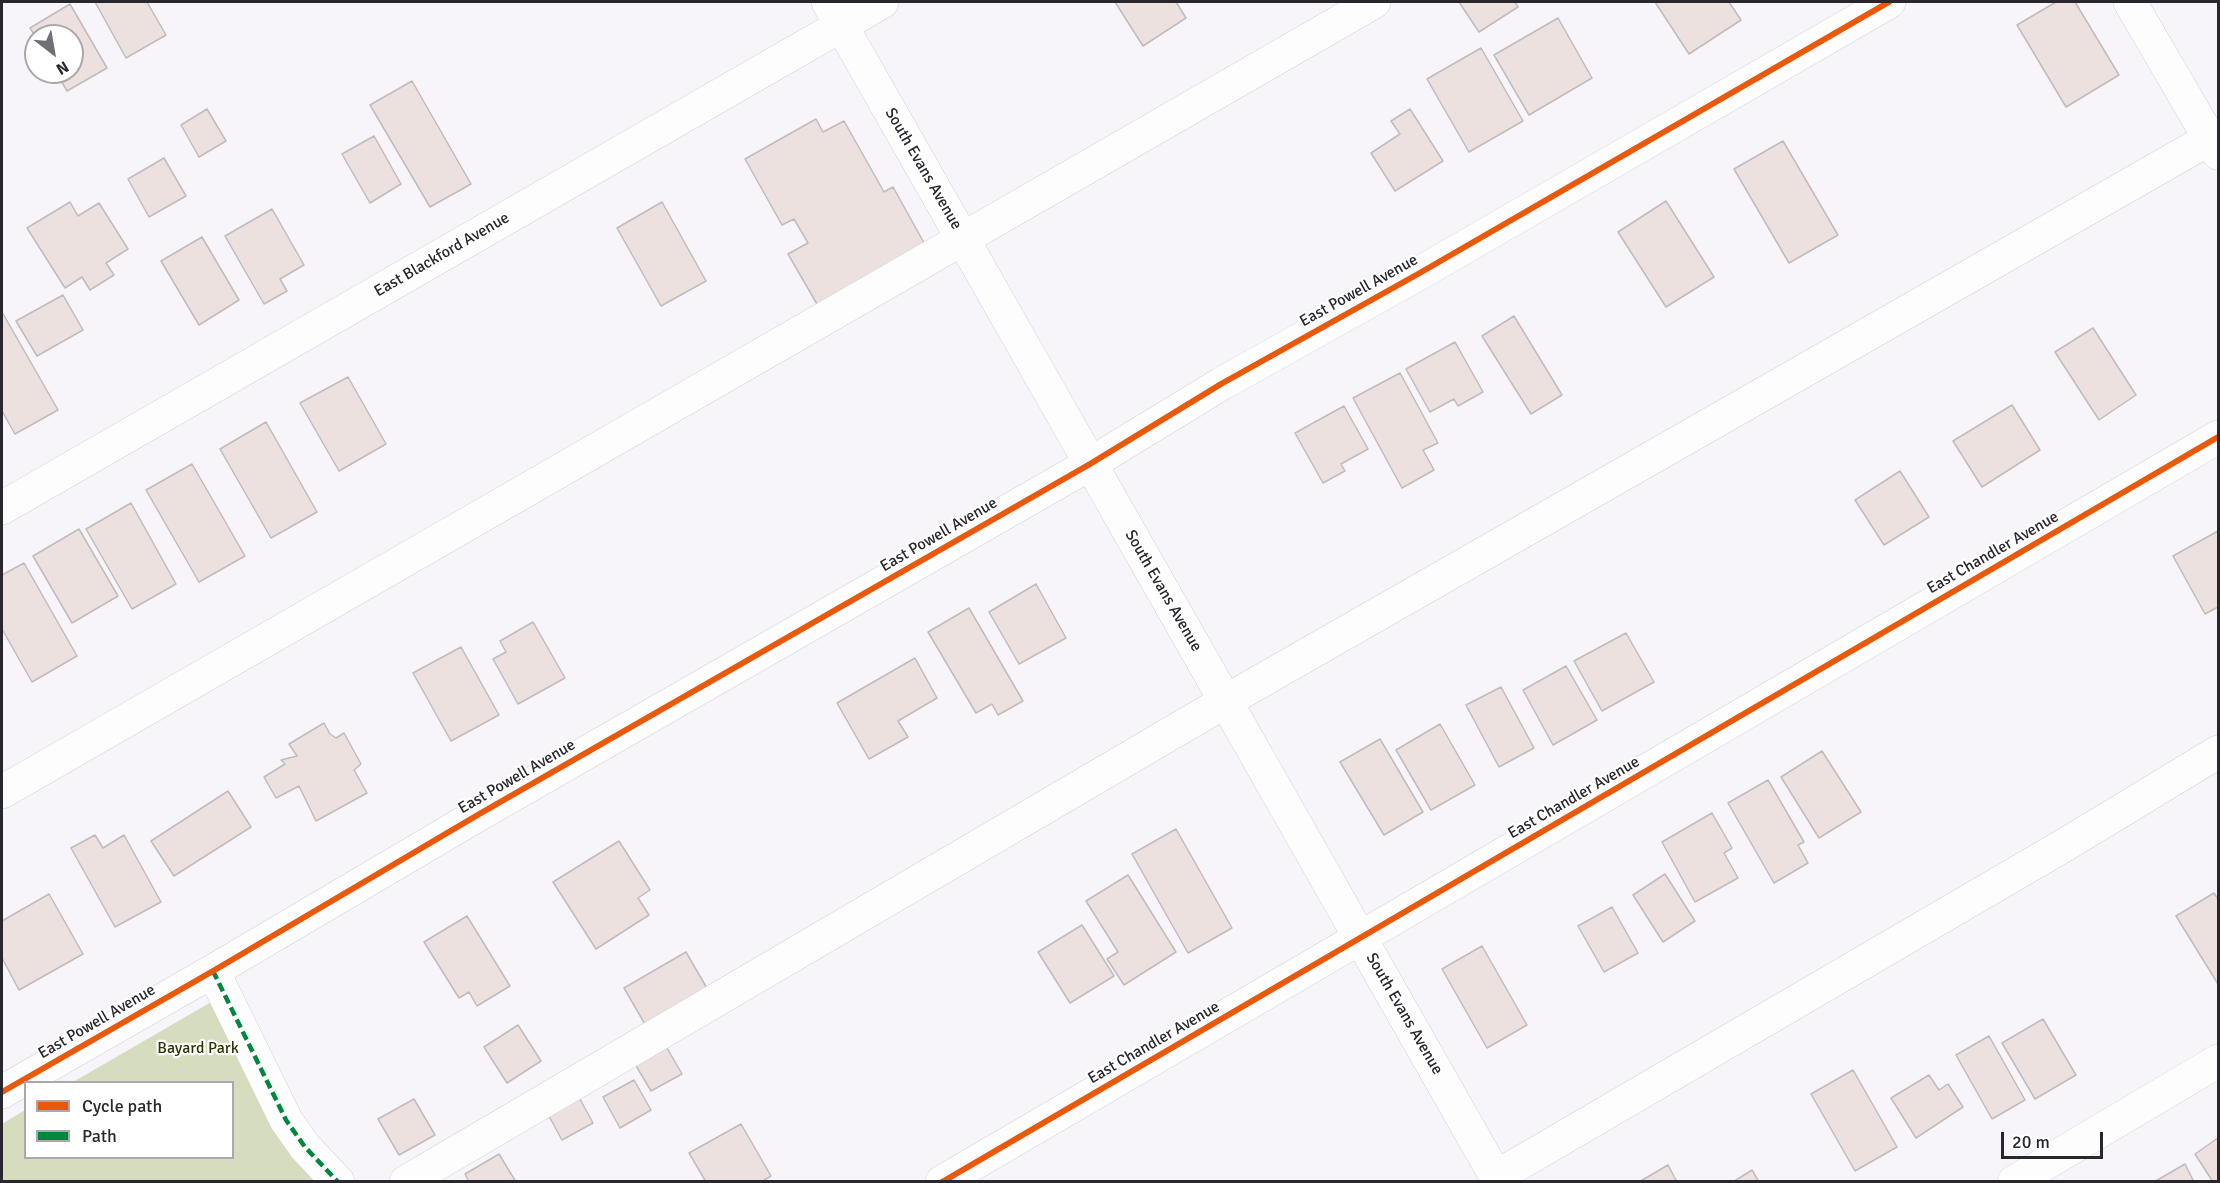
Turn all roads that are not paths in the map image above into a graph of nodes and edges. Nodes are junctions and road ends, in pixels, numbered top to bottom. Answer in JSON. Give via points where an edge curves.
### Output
{"nodes":[{"id":1,"x":882,"y":2,"type":"edge"},
{"id":2,"x":1374,"y":2,"type":"edge"},
{"id":3,"x":1889,"y":2,"type":"edge"},
{"id":4,"x":2130,"y":2,"type":"edge"},
{"id":5,"x":834,"y":13,"type":"edge"},
{"id":6,"x":2216,"y":142,"type":"edge"},
{"id":7,"x":963,"y":240,"type":"junction"},
{"id":8,"x":2218,"y":437,"type":"edge"},
{"id":9,"x":1090,"y":464,"type":"junction"},
{"id":10,"x":2,"y":508,"type":"edge"},
{"id":11,"x":1226,"y":701,"type":"junction"},
{"id":12,"x":2218,"y":752,"type":"edge"},
{"id":13,"x":2,"y":792,"type":"edge"},
{"id":14,"x":1361,"y":939,"type":"junction"},
{"id":15,"x":213,"y":971,"type":"junction"},
{"id":16,"x":2218,"y":1061,"type":"edge"},
{"id":17,"x":3,"y":1088,"type":"edge"},
{"id":18,"x":1497,"y":1179,"type":"edge"},
{"id":19,"x":338,"y":1182,"type":"edge"},
{"id":20,"x":406,"y":1182,"type":"edge"},
{"id":21,"x":942,"y":1182,"type":"edge"},
{"id":22,"x":2014,"y":1182,"type":"edge"}],
"edges":[{"from":1,"to":5,"type":"street","name":"East Blackford Avenue"},
{"from":2,"to":7,"type":"street"},
{"from":3,"to":9,"type":"street","name":"East Powell Avenue","via":[[1221,384]]},
{"from":4,"to":6,"type":"street"},
{"from":5,"to":7,"type":"street","name":"South Evans Avenue"},
{"from":5,"to":10,"type":"street","name":"East Blackford Avenue"},
{"from":6,"to":11,"type":"street"},
{"from":7,"to":9,"type":"street","name":"South Evans Avenue"},
{"from":7,"to":13,"type":"street"},
{"from":8,"to":14,"type":"street","name":"East Chandler Avenue"},
{"from":9,"to":11,"type":"street","name":"South Evans Avenue"},
{"from":9,"to":15,"type":"street","name":"East Powell Avenue"},
{"from":11,"to":14,"type":"street","name":"South Evans Avenue"},
{"from":11,"to":20,"type":"street"},
{"from":12,"to":18,"type":"street"},
{"from":14,"to":18,"type":"street","name":"South Evans Avenue"},
{"from":14,"to":21,"type":"street","name":"East Chandler Avenue"},
{"from":15,"to":17,"type":"street","name":"East Powell Avenue"},
{"from":15,"to":19,"type":"street","via":[[286,1120]]},
{"from":16,"to":22,"type":"street"}]}
